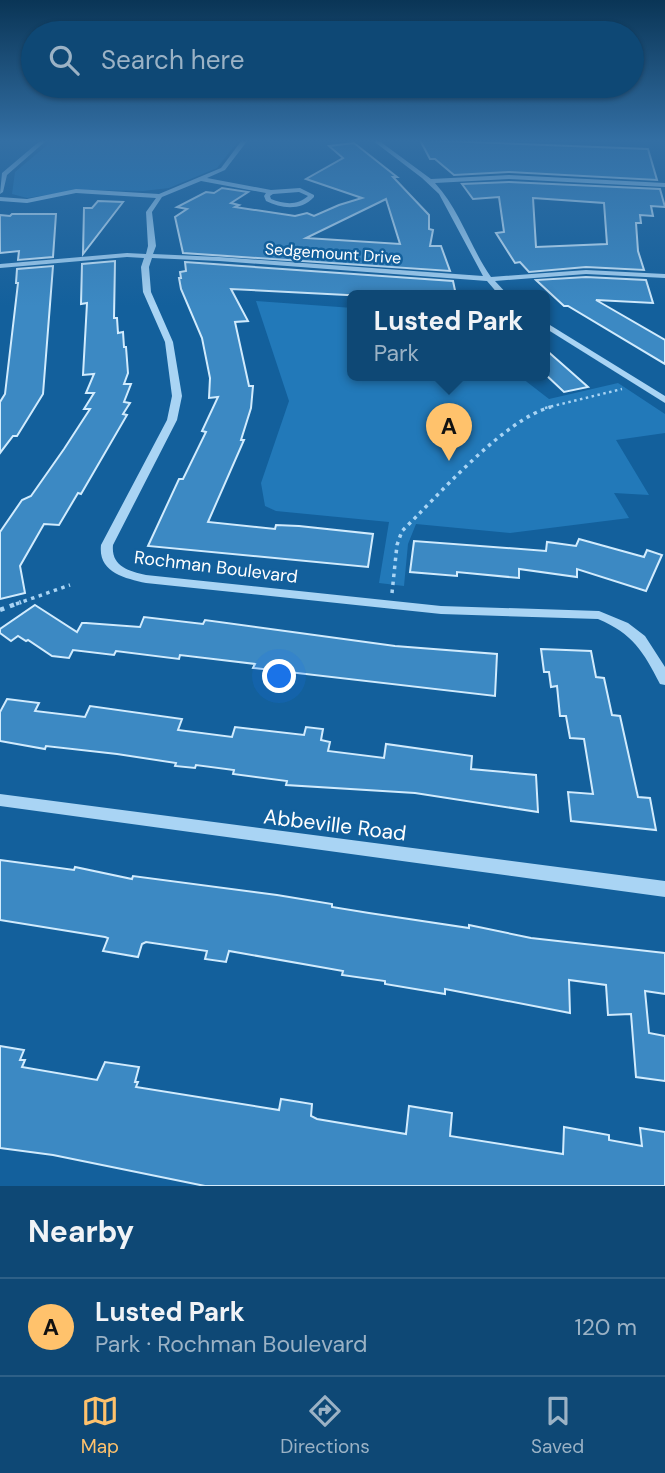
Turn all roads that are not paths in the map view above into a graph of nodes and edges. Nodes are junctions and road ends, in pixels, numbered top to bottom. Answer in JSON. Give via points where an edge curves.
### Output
{"nodes":[{"id":1,"x":55,"y":195,"type":"edge"},
{"id":2,"x":149,"y":195,"type":"edge"},
{"id":3,"x":268,"y":195,"type":"edge"},
{"id":4,"x":311,"y":195,"type":"edge"},
{"id":5,"x":442,"y":195,"type":"edge"},
{"id":6,"x":160,"y":196,"type":"joint"},
{"id":7,"x":0,"y":199,"type":"edge"},
{"id":8,"x":148,"y":257,"type":"junction"},
{"id":9,"x":0,"y":266,"type":"edge"},
{"id":10,"x":665,"y":276,"type":"edge"},
{"id":11,"x":490,"y":279,"type":"junction"},
{"id":12,"x":500,"y":290,"type":"edge"},
{"id":13,"x":550,"y":327,"type":"edge"},
{"id":14,"x":663,"y":397,"type":"edge"},
{"id":15,"x":665,"y":680,"type":"edge"},
{"id":16,"x":0,"y":800,"type":"edge"},
{"id":17,"x":665,"y":889,"type":"edge"}],
"edges":[{"from":1,"to":7,"type":"street","via":[[27,201]]},
{"from":2,"to":6,"type":"street"},
{"from":3,"to":4,"type":"street","via":[[268,200],[283,205],[304,203]]},
{"from":5,"to":11,"type":"street"},
{"from":6,"to":8,"type":"street","name":"Rochman Boulevard","via":[[149,212],[152,246]]},
{"from":8,"to":9,"type":"street","name":"Sedgemount Drive"},
{"from":8,"to":11,"type":"street","name":"Sedgemount Drive"},
{"from":8,"to":15,"type":"street","name":"Rochman Boulevard","via":[[147,292],[169,342],[177,403],[107,545],[110,565],[146,579],[509,614],[599,615],[641,637]]},
{"from":10,"to":11,"type":"street","name":"Sedgemount Drive","via":[[586,272]]},
{"from":11,"to":12,"type":"street"},
{"from":13,"to":14,"type":"street"},
{"from":16,"to":17,"type":"street","name":"Abbeville Road"}]}
